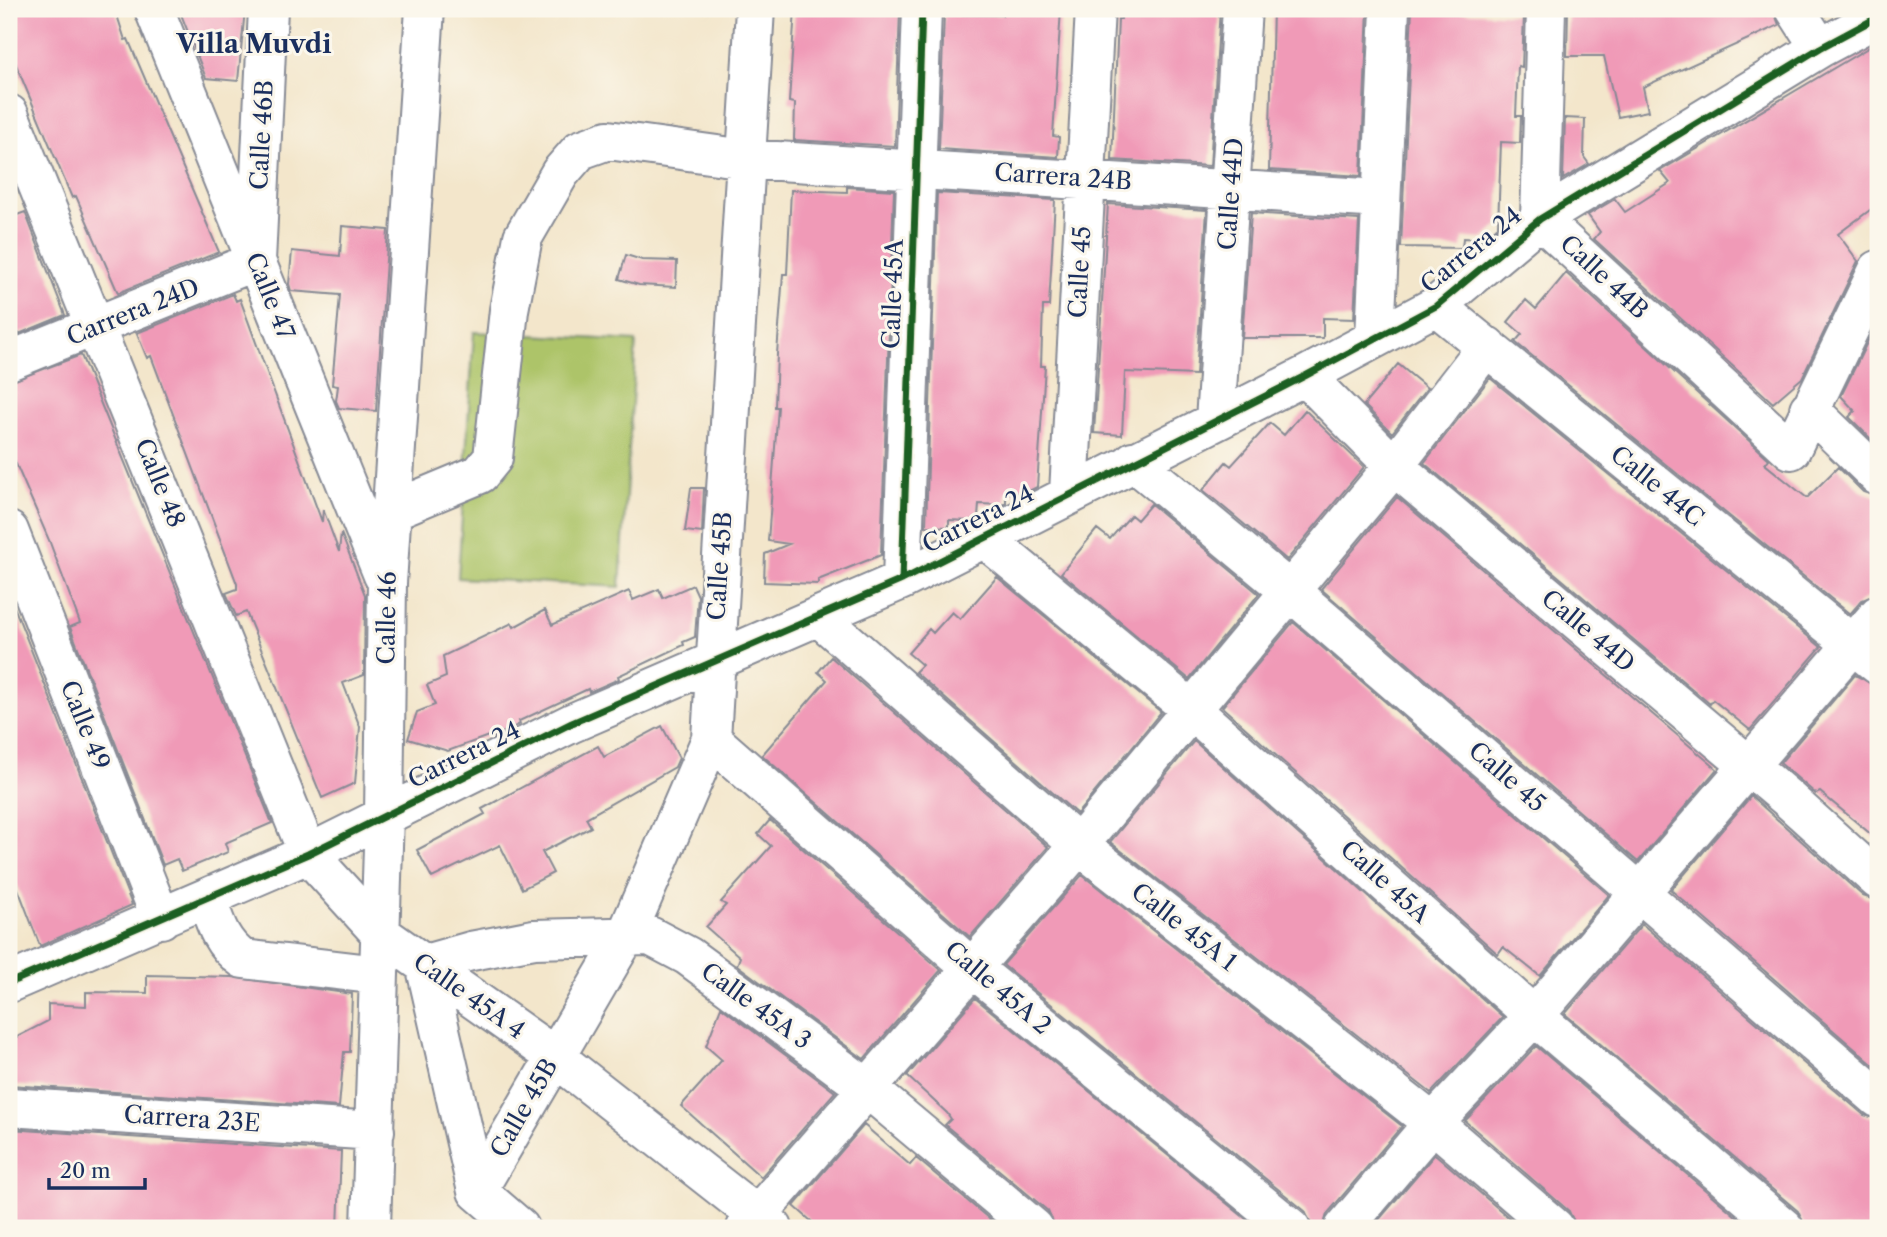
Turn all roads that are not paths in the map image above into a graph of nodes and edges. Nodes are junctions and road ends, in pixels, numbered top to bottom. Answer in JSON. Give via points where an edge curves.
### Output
{"nodes":[{"id":1,"x":154,"y":9,"type":"edge"},
{"id":2,"x":268,"y":9,"type":"edge"},
{"id":3,"x":425,"y":9,"type":"edge"},
{"id":4,"x":755,"y":9,"type":"edge"},
{"id":5,"x":922,"y":9,"type":"edge"},
{"id":6,"x":1095,"y":9,"type":"edge"},
{"id":7,"x":1242,"y":9,"type":"edge"},
{"id":8,"x":1390,"y":9,"type":"edge"},
{"id":9,"x":1546,"y":9,"type":"edge"},
{"id":10,"x":1795,"y":9,"type":"edge"},
{"id":11,"x":1878,"y":17,"type":"edge"},
{"id":12,"x":1820,"y":48,"type":"junction"},
{"id":13,"x":9,"y":114,"type":"edge"},
{"id":14,"x":746,"y":159,"type":"junction"},
{"id":15,"x":916,"y":168,"type":"junction"},
{"id":16,"x":1084,"y":178,"type":"junction"},
{"id":17,"x":1232,"y":188,"type":"junction"},
{"id":18,"x":1381,"y":199,"type":"junction"},
{"id":19,"x":1540,"y":219,"type":"junction"},
{"id":20,"x":256,"y":261,"type":"junction"},
{"id":21,"x":1878,"y":270,"type":"edge"},
{"id":22,"x":1436,"y":306,"type":"junction"},
{"id":23,"x":97,"y":327,"type":"junction"},
{"id":24,"x":1375,"y":338,"type":"junction"},
{"id":25,"x":1487,"y":346,"type":"junction"},
{"id":26,"x":9,"y":361,"type":"edge"},
{"id":27,"x":1304,"y":376,"type":"junction"},
{"id":28,"x":1809,"y":409,"type":"junction"},
{"id":29,"x":1215,"y":421,"type":"junction"},
{"id":30,"x":1133,"y":461,"type":"junction"},
{"id":31,"x":1394,"y":466,"type":"junction"},
{"id":32,"x":1878,"y":476,"type":"edge"},
{"id":33,"x":1069,"y":494,"type":"junction"},
{"id":34,"x":391,"y":511,"type":"junction"},
{"id":35,"x":9,"y":531,"type":"edge"},
{"id":36,"x":984,"y":538,"type":"junction"},
{"id":37,"x":902,"y":580,"type":"junction"},
{"id":38,"x":387,"y":583,"type":"junction"},
{"id":39,"x":1290,"y":591,"type":"junction"},
{"id":40,"x":1878,"y":615,"type":"edge"},
{"id":41,"x":819,"y":617,"type":"junction"},
{"id":42,"x":1865,"y":655,"type":"edge"},
{"id":43,"x":714,"y":664,"type":"junction"},
{"id":44,"x":1192,"y":710,"type":"junction"},
{"id":45,"x":711,"y":739,"type":"junction"},
{"id":46,"x":1747,"y":767,"type":"junction"},
{"id":47,"x":384,"y":815,"type":"junction"},
{"id":48,"x":1079,"y":845,"type":"junction"},
{"id":49,"x":308,"y":854,"type":"junction"},
{"id":50,"x":1878,"y":880,"type":"edge"},
{"id":51,"x":1641,"y":892,"type":"junction"},
{"id":52,"x":207,"y":899,"type":"junction"},
{"id":53,"x":161,"y":919,"type":"junction"},
{"id":54,"x":380,"y":933,"type":"junction"},
{"id":55,"x":626,"y":936,"type":"junction"},
{"id":56,"x":425,"y":964,"type":"junction"},
{"id":57,"x":971,"y":967,"type":"junction"},
{"id":58,"x":12,"y":971,"type":"edge"},
{"id":59,"x":379,"y":975,"type":"junction"},
{"id":60,"x":1534,"y":1016,"type":"junction"},
{"id":61,"x":554,"y":1056,"type":"junction"},
{"id":62,"x":867,"y":1088,"type":"junction"},
{"id":63,"x":1878,"y":1098,"type":"edge"},
{"id":64,"x":9,"y":1107,"type":"edge"},
{"id":65,"x":1433,"y":1123,"type":"junction"},
{"id":66,"x":375,"y":1131,"type":"junction"},
{"id":67,"x":477,"y":1191,"type":"junction"},
{"id":68,"x":759,"y":1224,"type":"edge"},
{"id":69,"x":372,"y":1228,"type":"edge"},
{"id":70,"x":520,"y":1228,"type":"edge"},
{"id":71,"x":1034,"y":1228,"type":"edge"},
{"id":72,"x":1291,"y":1228,"type":"edge"},
{"id":73,"x":1344,"y":1228,"type":"edge"},
{"id":74,"x":1555,"y":1228,"type":"edge"},
{"id":75,"x":1784,"y":1228,"type":"edge"}],
"edges":[{"from":1,"to":20,"type":"street","name":"Calle 47"},
{"from":2,"to":20,"type":"street","name":"Calle 46B"},
{"from":3,"to":34,"type":"street","name":"Calle 46"},
{"from":4,"to":14,"type":"street","name":"Calle 45B"},
{"from":5,"to":15,"type":"street","name":"Calle 45A"},
{"from":6,"to":16,"type":"street","name":"Calle 45"},
{"from":7,"to":17,"type":"street","name":"Calle 44D"},
{"from":8,"to":18,"type":"street"},
{"from":9,"to":19,"type":"street","name":"Calle 44B"},
{"from":10,"to":12,"type":"street"},
{"from":11,"to":12,"type":"street","name":"Carrera 24"},
{"from":12,"to":19,"type":"street","name":"Carrera 24"},
{"from":13,"to":23,"type":"street","name":"Calle 48"},
{"from":14,"to":15,"type":"street","name":"Carrera 24B"},
{"from":14,"to":34,"type":"street","name":"Carrera 24B","via":[[608,139],[580,150],[560,173],[523,237],[509,310],[493,458],[480,474]]},
{"from":14,"to":43,"type":"street","name":"Calle 45B"},
{"from":15,"to":16,"type":"street","name":"Carrera 24B"},
{"from":15,"to":37,"type":"street","name":"Calle 45A"},
{"from":16,"to":17,"type":"street","name":"Carrera 24B"},
{"from":16,"to":33,"type":"street","name":"Calle 45"},
{"from":17,"to":18,"type":"street","name":"Carrera 24B"},
{"from":17,"to":29,"type":"street","name":"Calle 44D"},
{"from":18,"to":24,"type":"street"},
{"from":19,"to":22,"type":"street","name":"Carrera 24"},
{"from":19,"to":28,"type":"street","name":"Calle 44B","via":[[1791,450]]},
{"from":20,"to":23,"type":"street","name":"Carrera 24D"},
{"from":20,"to":38,"type":"street","name":"Calle 47"},
{"from":21,"to":28,"type":"street"},
{"from":22,"to":24,"type":"street","name":"Carrera 24"},
{"from":22,"to":25,"type":"street","name":"Calle 44C"},
{"from":23,"to":26,"type":"street","name":"Carrera 24D"},
{"from":23,"to":49,"type":"street","name":"Calle 48"},
{"from":24,"to":27,"type":"street","name":"Carrera 24"},
{"from":25,"to":31,"type":"street"},
{"from":25,"to":42,"type":"street","name":"Calle 44C"},
{"from":27,"to":29,"type":"street","name":"Carrera 24"},
{"from":27,"to":31,"type":"street","name":"Calle 44D"},
{"from":28,"to":32,"type":"street"},
{"from":29,"to":30,"type":"street","name":"Carrera 24"},
{"from":30,"to":33,"type":"street","name":"Carrera 24"},
{"from":30,"to":39,"type":"street","name":"Calle 45"},
{"from":31,"to":39,"type":"street"},
{"from":31,"to":46,"type":"street","name":"Calle 44D"},
{"from":33,"to":36,"type":"street","name":"Carrera 24"},
{"from":34,"to":38,"type":"street","name":"Calle 46"},
{"from":35,"to":53,"type":"street","name":"Calle 49"},
{"from":36,"to":37,"type":"street","name":"Carrera 24"},
{"from":36,"to":44,"type":"street","name":"Calle 45A"},
{"from":37,"to":41,"type":"street","name":"Carrera 24"},
{"from":38,"to":47,"type":"street","name":"Calle 46"},
{"from":39,"to":44,"type":"street"},
{"from":39,"to":51,"type":"street","name":"Calle 45"},
{"from":40,"to":42,"type":"street"},
{"from":41,"to":43,"type":"street","name":"Carrera 24"},
{"from":41,"to":48,"type":"street","name":"Calle 45A 1"},
{"from":42,"to":46,"type":"street"},
{"from":43,"to":45,"type":"street","name":"Calle 45B"},
{"from":43,"to":47,"type":"street","name":"Carrera 24","via":[[572,723]]},
{"from":44,"to":48,"type":"street"},
{"from":44,"to":60,"type":"street","name":"Calle 45A"},
{"from":45,"to":55,"type":"street","name":"Calle 45B"},
{"from":45,"to":57,"type":"street","name":"Calle 45A 2"},
{"from":46,"to":50,"type":"street","name":"Calle 44D"},
{"from":46,"to":51,"type":"street"},
{"from":47,"to":49,"type":"street","name":"Carrera 24"},
{"from":47,"to":54,"type":"street","name":"Calle 46"},
{"from":48,"to":57,"type":"street"},
{"from":48,"to":65,"type":"street","name":"Calle 45A 1"},
{"from":49,"to":52,"type":"street","name":"Carrera 24"},
{"from":49,"to":54,"type":"street","name":"Calle 45A 4"},
{"from":51,"to":60,"type":"street"},
{"from":51,"to":63,"type":"street","name":"Calle 45"},
{"from":52,"to":53,"type":"street","name":"Carrera 24"},
{"from":52,"to":59,"type":"street","via":[[222,940],[243,959]]},
{"from":53,"to":58,"type":"street","name":"Carrera 24"},
{"from":54,"to":56,"type":"street","name":"Calle 45A 4"},
{"from":54,"to":59,"type":"street","name":"Calle 46"},
{"from":55,"to":56,"type":"street","name":"Calle 45A 3","via":[[534,939]]},
{"from":55,"to":61,"type":"street","name":"Calle 45B"},
{"from":55,"to":62,"type":"street","name":"Calle 45A 3","via":[[650,936],[688,956]]},
{"from":56,"to":61,"type":"street","name":"Calle 45A 4"},
{"from":56,"to":67,"type":"street"},
{"from":57,"to":62,"type":"street"},
{"from":57,"to":72,"type":"street","name":"Calle 45A 2"},
{"from":59,"to":66,"type":"street","name":"Calle 46"},
{"from":60,"to":65,"type":"street"},
{"from":60,"to":75,"type":"street","name":"Calle 45A"},
{"from":61,"to":67,"type":"street","name":"Calle 45B"},
{"from":61,"to":68,"type":"street","name":"Calle 45A 4"},
{"from":62,"to":68,"type":"street"},
{"from":62,"to":71,"type":"street","name":"Calle 45A 3"},
{"from":64,"to":66,"type":"street","name":"Carrera 23E"},
{"from":65,"to":73,"type":"street"},
{"from":65,"to":74,"type":"street","name":"Calle 45A 1"},
{"from":66,"to":69,"type":"street","name":"Calle 46"},
{"from":67,"to":70,"type":"street"}]}
